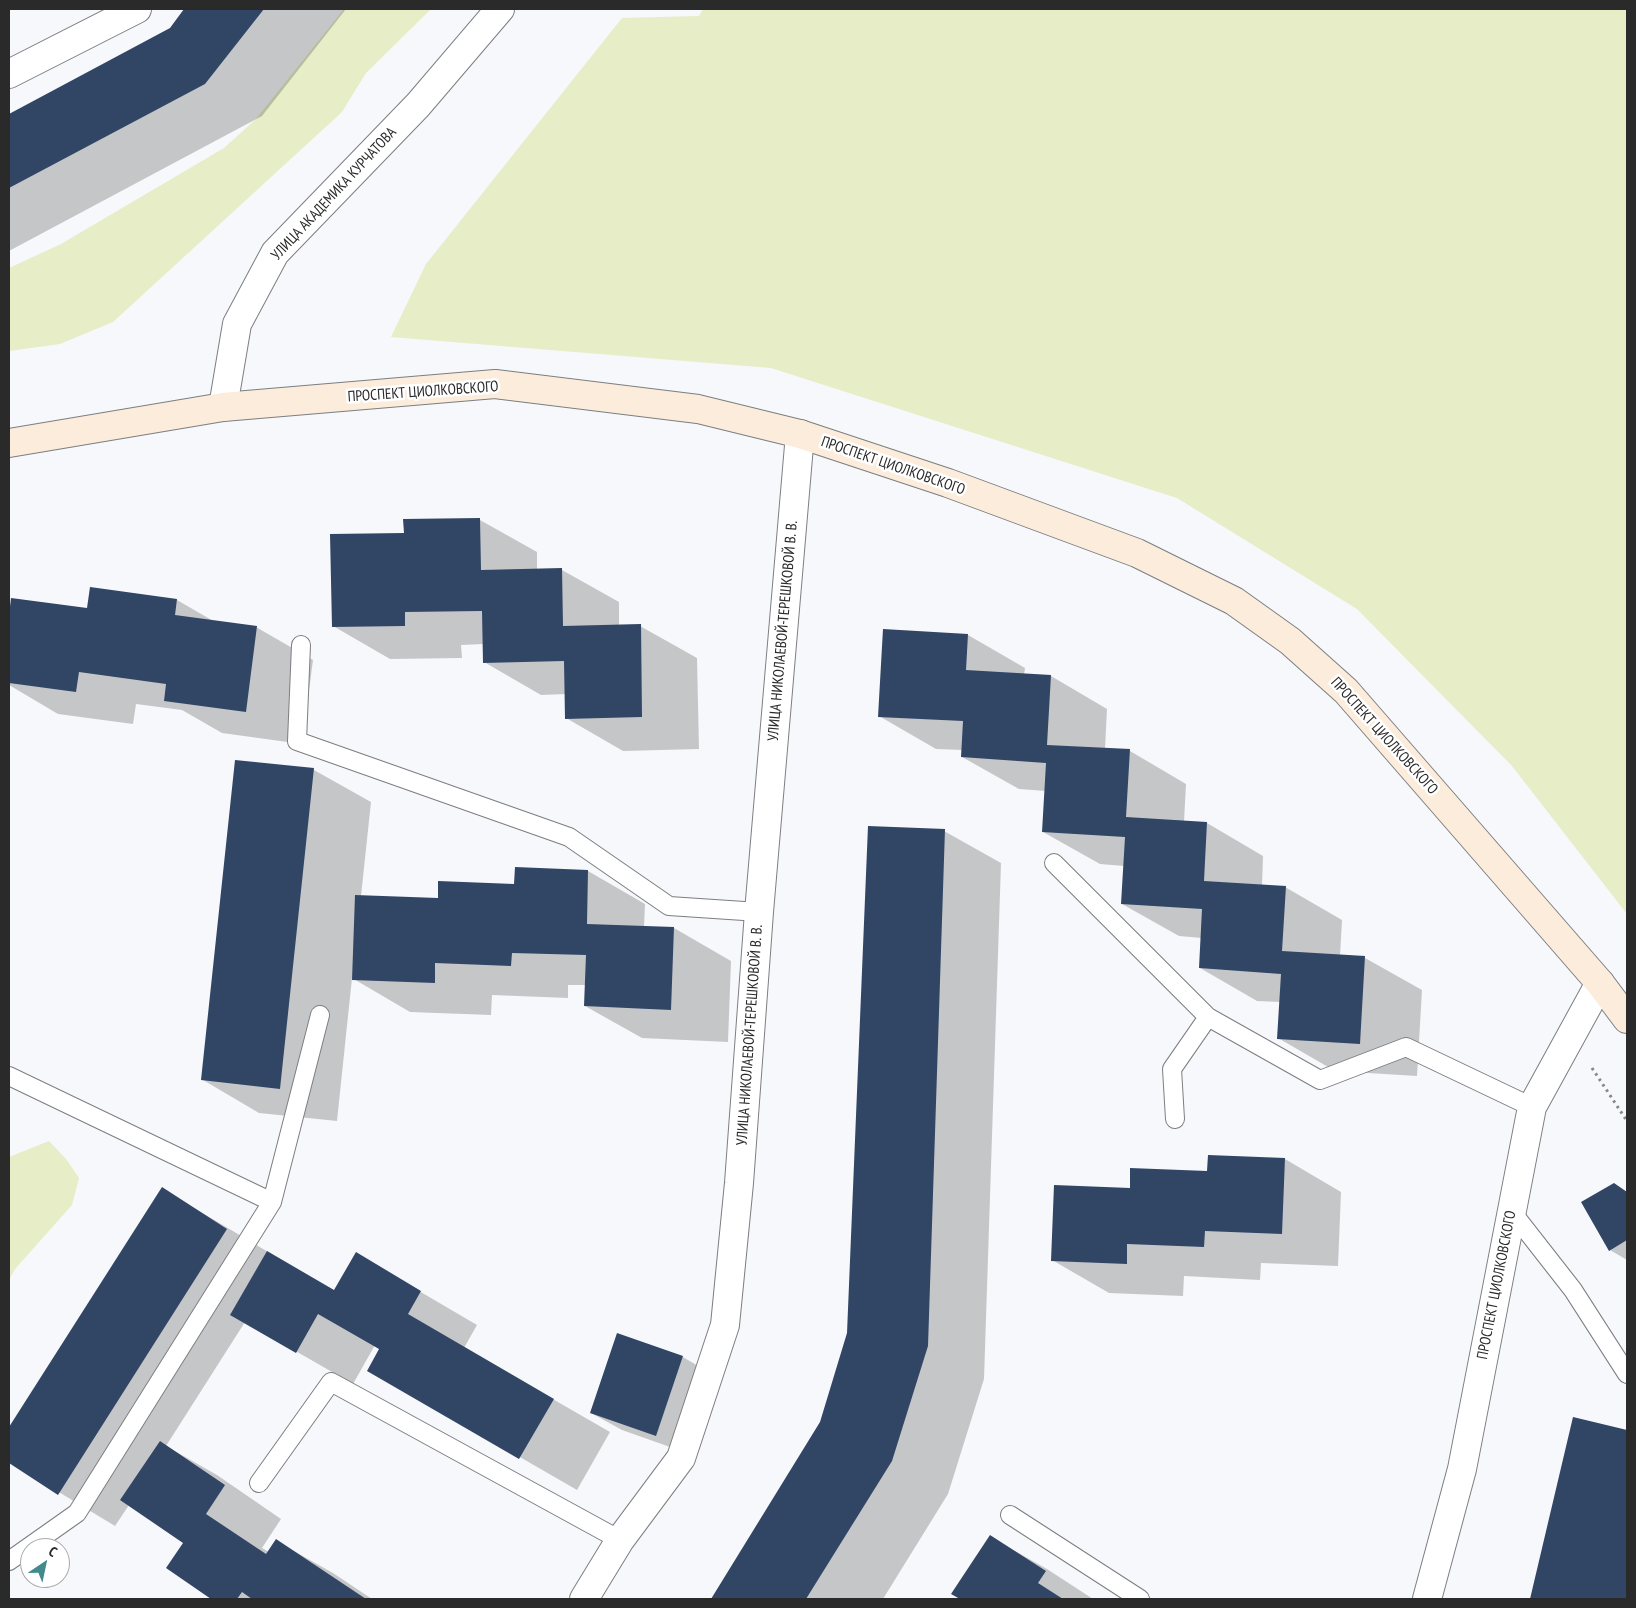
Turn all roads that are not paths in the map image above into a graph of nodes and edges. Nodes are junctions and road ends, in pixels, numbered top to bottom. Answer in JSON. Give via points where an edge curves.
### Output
{"nodes":[{"id":1,"x":138,"y":9,"type":"edge"},
{"id":2,"x":500,"y":9,"type":"edge"},
{"id":3,"x":9,"y":74,"type":"edge"},
{"id":4,"x":223,"y":407,"type":"junction"},
{"id":5,"x":800,"y":434,"type":"junction"},
{"id":6,"x":9,"y":443,"type":"edge"},
{"id":7,"x":301,"y":646,"type":"dead end"},
{"id":8,"x":1054,"y":862,"type":"dead end"},
{"id":9,"x":759,"y":912,"type":"junction"},
{"id":10,"x":1600,"y":983,"type":"junction"},
{"id":11,"x":320,"y":1015,"type":"dead end"},
{"id":12,"x":1208,"y":1017,"type":"junction"},
{"id":13,"x":1627,"y":1019,"type":"edge"},
{"id":14,"x":9,"y":1076,"type":"edge"},
{"id":15,"x":1532,"y":1107,"type":"junction"},
{"id":16,"x":1175,"y":1119,"type":"dead end"},
{"id":17,"x":272,"y":1202,"type":"junction"},
{"id":18,"x":1512,"y":1212,"type":"junction"},
{"id":19,"x":1627,"y":1374,"type":"edge"},
{"id":20,"x":259,"y":1483,"type":"dead end"},
{"id":21,"x":1010,"y":1515,"type":"dead end"},
{"id":22,"x":620,"y":1540,"type":"junction"},
{"id":23,"x":9,"y":1561,"type":"edge"},
{"id":24,"x":584,"y":1599,"type":"edge"},
{"id":25,"x":1140,"y":1599,"type":"edge"},
{"id":26,"x":1426,"y":1599,"type":"edge"}],
"edges":[{"from":1,"to":3,"type":"street"},
{"from":2,"to":4,"type":"street","name":"УЛИЦА АКАДЕМИКА КУРЧАТОВА","via":[[418,105],[274,253],[237,324]]},
{"from":4,"to":5,"type":"main road","name":"ПРОСПЕКТ ЦИОЛКОВСКОГО","via":[[495,384],[698,409]]},
{"from":4,"to":6,"type":"main road","name":"ПРОСПЕКТ ЦИОЛКОВСКОГО"},
{"from":5,"to":9,"type":"street","name":"УЛИЦА НИКОЛАЕВОЙ-ТЕРЕШКОВОЙ В. В."},
{"from":5,"to":10,"type":"main road","name":"ПРОСПЕКТ ЦИОЛКОВСКОГО","via":[[948,483],[1137,553],[1234,601],[1290,641],[1346,691]]},
{"from":7,"to":9,"type":"lane","via":[[297,741],[569,837],[669,906]]},
{"from":8,"to":12,"type":"lane"},
{"from":9,"to":22,"type":"street","name":"УЛИЦА НИКОЛАЕВОЙ-ТЕРЕШКОВОЙ В. В.","via":[[725,1325],[681,1458]]},
{"from":10,"to":13,"type":"main road","name":"ПРОСПЕКТ ЦИОЛКОВСКОГО"},
{"from":10,"to":15,"type":"street","name":"ПРОСПЕКТ ЦИОЛКОВСКОГО"},
{"from":11,"to":17,"type":"lane"},
{"from":12,"to":15,"type":"lane","via":[[1320,1080],[1406,1047]]},
{"from":12,"to":16,"type":"lane","via":[[1172,1068]]},
{"from":14,"to":17,"type":"lane"},
{"from":15,"to":18,"type":"street","name":"ПРОСПЕКТ ЦИОЛКОВСКОГО"},
{"from":17,"to":23,"type":"lane","via":[[77,1513]]},
{"from":18,"to":19,"type":"lane","via":[[1573,1290]]},
{"from":18,"to":26,"type":"street","name":"ПРОСПЕКТ ЦИОЛКОВСКОГО","via":[[1462,1469]]},
{"from":20,"to":22,"type":"lane","via":[[331,1382]]},
{"from":21,"to":25,"type":"lane"},
{"from":22,"to":24,"type":"street","name":"УЛИЦА НИКОЛАЕВОЙ-ТЕРЕШКОВОЙ В. В."}]}
